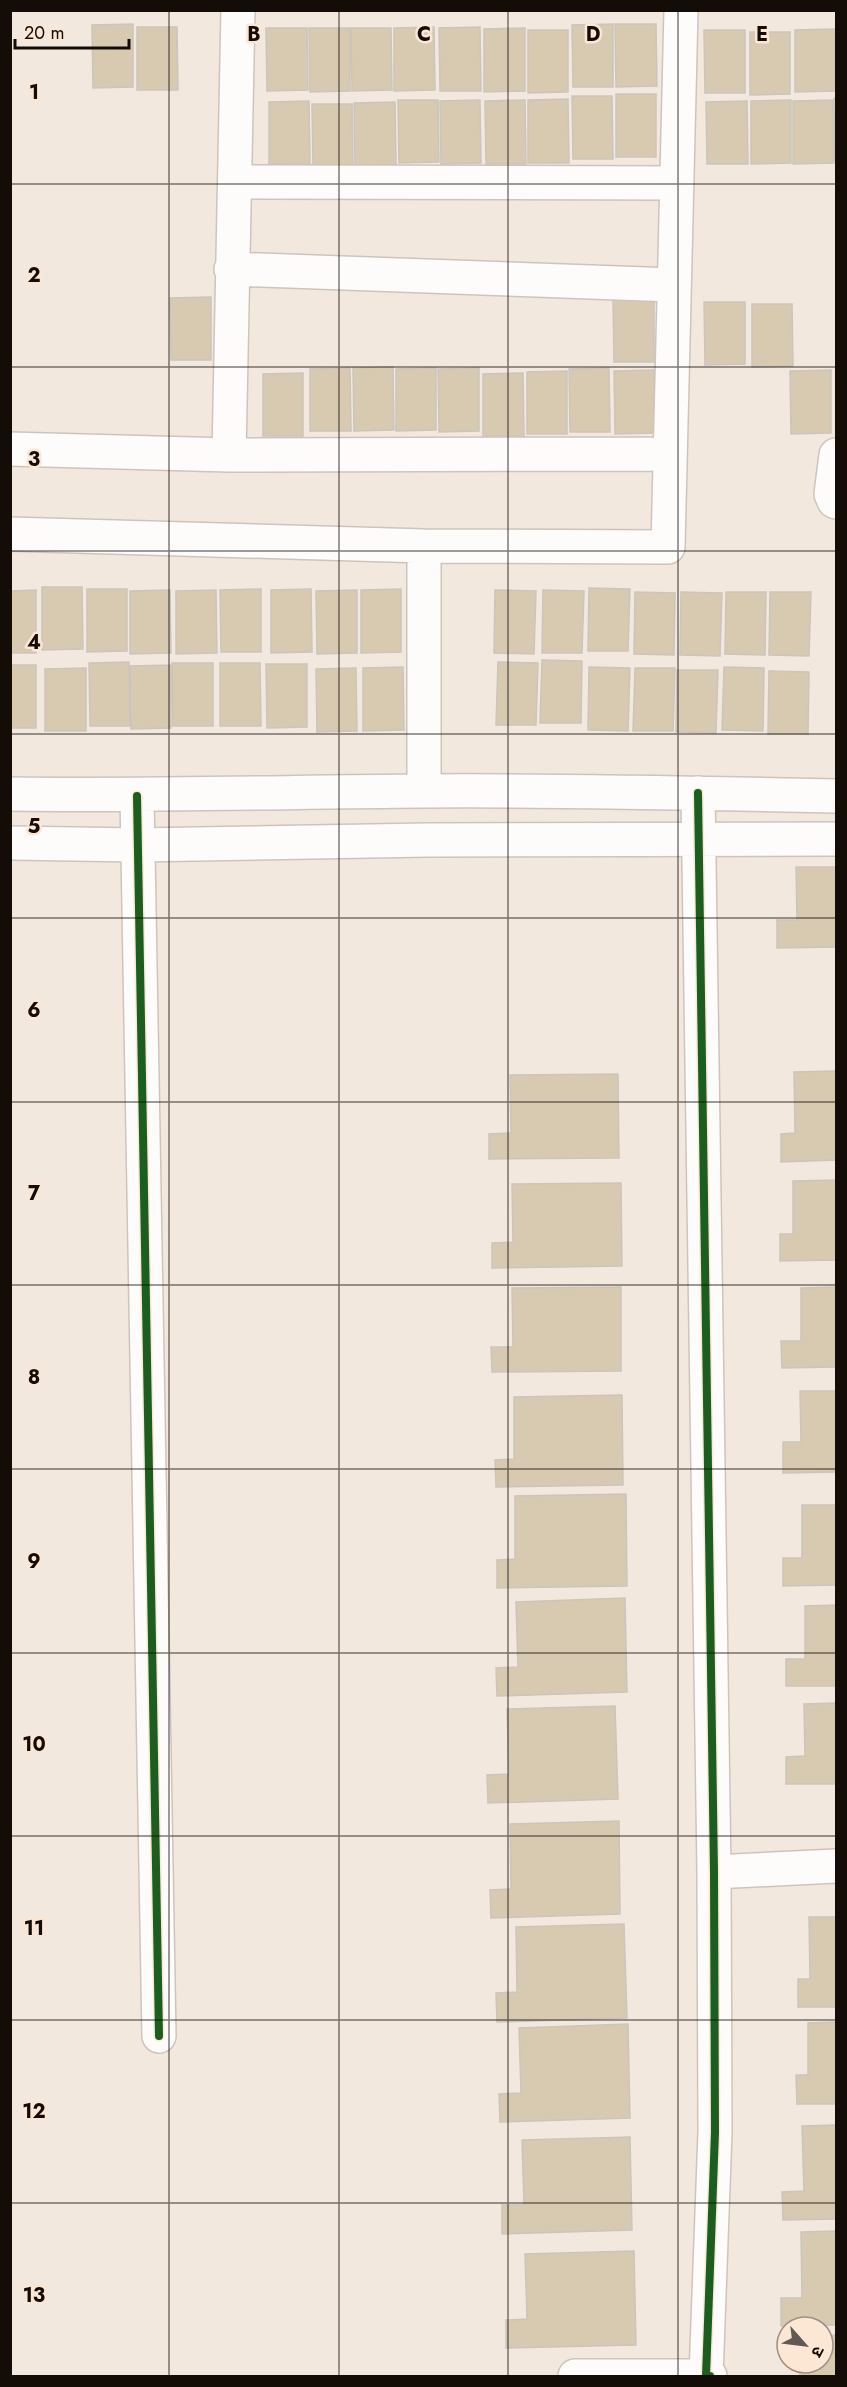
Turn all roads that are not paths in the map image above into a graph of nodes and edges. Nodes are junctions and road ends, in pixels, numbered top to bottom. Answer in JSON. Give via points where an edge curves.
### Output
{"nodes":[{"id":1,"x":238,"y":10,"type":"edge"},
{"id":2,"x":681,"y":10,"type":"edge"},
{"id":3,"x":236,"y":182,"type":"junction"},
{"id":4,"x":675,"y":183,"type":"junction"},
{"id":5,"x":231,"y":269,"type":"junction"},
{"id":6,"x":674,"y":285,"type":"junction"},
{"id":7,"x":10,"y":448,"type":"edge"},
{"id":8,"x":669,"y":454,"type":"junction"},
{"id":9,"x":229,"y":455,"type":"junction"},
{"id":10,"x":837,"y":455,"type":"edge"},
{"id":11,"x":837,"y":502,"type":"edge"},
{"id":12,"x":10,"y":534,"type":"edge"},
{"id":13,"x":424,"y":546,"type":"junction"},
{"id":14,"x":424,"y":791,"type":"junction"},
{"id":15,"x":698,"y":793,"type":"junction"},
{"id":16,"x":10,"y":794,"type":"edge"},
{"id":17,"x":137,"y":796,"type":"junction"},
{"id":18,"x":837,"y":796,"type":"edge"},
{"id":19,"x":837,"y":839,"type":"edge"},
{"id":20,"x":699,"y":841,"type":"junction"},
{"id":21,"x":10,"y":843,"type":"edge"},
{"id":22,"x":138,"y":845,"type":"junction"},
{"id":23,"x":837,"y":1866,"type":"edge"},
{"id":24,"x":714,"y":1872,"type":"junction"},
{"id":25,"x":159,"y":2036,"type":"dead end"},
{"id":26,"x":575,"y":2376,"type":"edge"},
{"id":27,"x":708,"y":2376,"type":"edge"}],
"edges":[{"from":1,"to":3,"type":"street"},
{"from":2,"to":4,"type":"street"},
{"from":3,"to":4,"type":"street"},
{"from":3,"to":5,"type":"street"},
{"from":4,"to":6,"type":"street"},
{"from":5,"to":6,"type":"street"},
{"from":5,"to":9,"type":"street"},
{"from":6,"to":8,"type":"street"},
{"from":7,"to":9,"type":"street"},
{"from":8,"to":9,"type":"street"},
{"from":8,"to":13,"type":"street","via":[[668,547]]},
{"from":10,"to":11,"type":"street","via":[[831,494]]},
{"from":12,"to":13,"type":"street"},
{"from":13,"to":14,"type":"street"},
{"from":14,"to":15,"type":"street"},
{"from":14,"to":17,"type":"street"},
{"from":15,"to":18,"type":"street"},
{"from":15,"to":20,"type":"street"},
{"from":16,"to":17,"type":"street"},
{"from":17,"to":22,"type":"street"},
{"from":19,"to":20,"type":"street"},
{"from":20,"to":22,"type":"street"},
{"from":20,"to":24,"type":"street"},
{"from":21,"to":22,"type":"street"},
{"from":22,"to":25,"type":"street"},
{"from":23,"to":24,"type":"street"},
{"from":24,"to":27,"type":"street","via":[[715,2132]]},
{"from":26,"to":27,"type":"street"}]}
